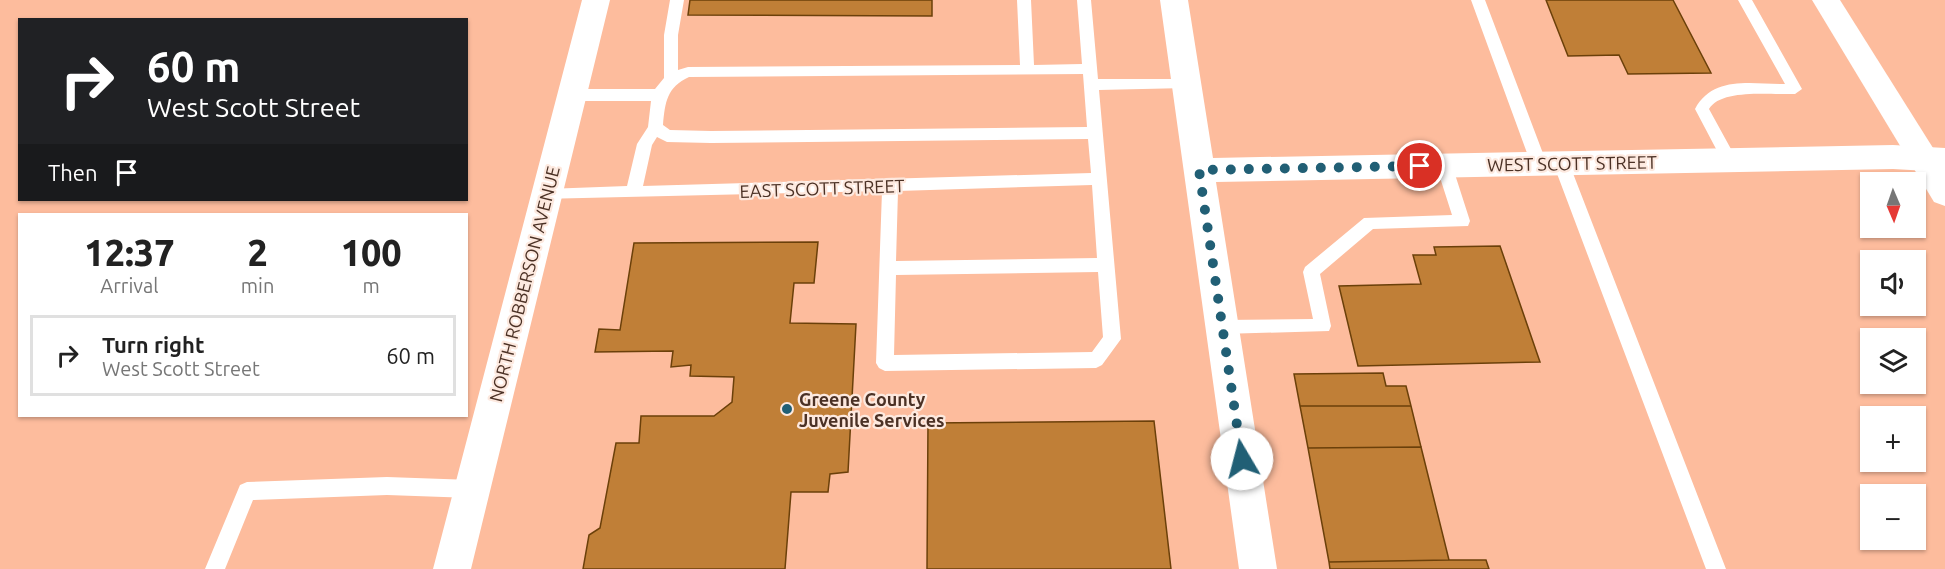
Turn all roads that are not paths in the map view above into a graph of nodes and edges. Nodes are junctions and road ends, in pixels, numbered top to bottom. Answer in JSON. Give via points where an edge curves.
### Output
{"nodes":[{"id":1,"x":596,"y":0,"type":"edge"},
{"id":2,"x":677,"y":0,"type":"edge"},
{"id":3,"x":1024,"y":0,"type":"edge"},
{"id":4,"x":1084,"y":0,"type":"edge"},
{"id":5,"x":1174,"y":0,"type":"edge"},
{"id":6,"x":1478,"y":0,"type":"edge"},
{"id":7,"x":1745,"y":0,"type":"edge"},
{"id":8,"x":1826,"y":0,"type":"edge"},
{"id":9,"x":1027,"y":69,"type":"junction"},
{"id":10,"x":1089,"y":69,"type":"junction"},
{"id":11,"x":670,"y":78,"type":"junction"},
{"id":12,"x":1186,"y":83,"type":"junction"},
{"id":13,"x":1090,"y":85,"type":"junction"},
{"id":14,"x":658,"y":94,"type":"junction"},
{"id":15,"x":571,"y":95,"type":"junction"},
{"id":16,"x":656,"y":127,"type":"junction"},
{"id":17,"x":1094,"y":133,"type":"junction"},
{"id":18,"x":1729,"y":160,"type":"junction"},
{"id":19,"x":1936,"y":160,"type":"edge"},
{"id":20,"x":1550,"y":163,"type":"junction"},
{"id":21,"x":1444,"y":165,"type":"junction"},
{"id":22,"x":1199,"y":170,"type":"junction"},
{"id":23,"x":1099,"y":179,"type":"junction"},
{"id":24,"x":890,"y":186,"type":"junction"},
{"id":25,"x":633,"y":193,"type":"junction"},
{"id":26,"x":1945,"y":193,"type":"edge"},
{"id":27,"x":546,"y":195,"type":"junction"},
{"id":28,"x":1106,"y":265,"type":"junction"},
{"id":29,"x":888,"y":268,"type":"junction"},
{"id":30,"x":1222,"y":327,"type":"junction"},
{"id":31,"x":472,"y":489,"type":"junction"},
{"id":32,"x":215,"y":569,"type":"edge"},
{"id":33,"x":452,"y":569,"type":"edge"},
{"id":34,"x":1258,"y":569,"type":"edge"},
{"id":35,"x":1716,"y":569,"type":"edge"}],
"edges":[{"from":1,"to":15,"type":"street","name":"NORTH ROBBERSON AVENUE"},
{"from":2,"to":11,"type":"lane"},
{"from":3,"to":9,"type":"lane"},
{"from":4,"to":10,"type":"lane"},
{"from":5,"to":12,"type":"street"},
{"from":6,"to":20,"type":"lane"},
{"from":7,"to":18,"type":"lane","via":[[1795,89],[1726,90],[1708,98],[1702,109]]},
{"from":8,"to":19,"type":"street"},
{"from":9,"to":10,"type":"lane"},
{"from":9,"to":11,"type":"lane","via":[[761,70],[688,72]]},
{"from":10,"to":13,"type":"lane"},
{"from":11,"to":14,"type":"lane"},
{"from":12,"to":13,"type":"lane"},
{"from":12,"to":22,"type":"street"},
{"from":13,"to":17,"type":"lane"},
{"from":14,"to":15,"type":"lane"},
{"from":14,"to":16,"type":"lane"},
{"from":15,"to":27,"type":"street","name":"NORTH ROBBERSON AVENUE"},
{"from":16,"to":17,"type":"lane","via":[[667,136],[711,137]]},
{"from":16,"to":25,"type":"lane","via":[[645,144]]},
{"from":17,"to":23,"type":"lane"},
{"from":18,"to":19,"type":"street","name":"WEST SCOTT STREET"},
{"from":18,"to":20,"type":"street","name":"WEST SCOTT STREET"},
{"from":19,"to":26,"type":"street"},
{"from":20,"to":21,"type":"street","name":"WEST SCOTT STREET"},
{"from":20,"to":35,"type":"lane"},
{"from":21,"to":22,"type":"street","name":"WEST SCOTT STREET"},
{"from":21,"to":30,"type":"lane","via":[[1462,222],[1370,223],[1311,272],[1323,326]]},
{"from":22,"to":30,"type":"street"},
{"from":23,"to":24,"type":"lane","name":"EAST SCOTT STREET"},
{"from":23,"to":28,"type":"lane"},
{"from":24,"to":25,"type":"lane","name":"EAST SCOTT STREET"},
{"from":24,"to":29,"type":"lane"},
{"from":25,"to":27,"type":"lane","name":"EAST SCOTT STREET"},
{"from":27,"to":31,"type":"street","name":"NORTH ROBBERSON AVENUE"},
{"from":28,"to":29,"type":"lane"},
{"from":28,"to":29,"type":"lane","via":[[1112,339],[1096,360],[885,363]]},
{"from":30,"to":34,"type":"street"},
{"from":31,"to":32,"type":"lane","via":[[387,486],[247,491]]},
{"from":31,"to":33,"type":"street","name":"NORTH ROBBERSON AVENUE"}]}
